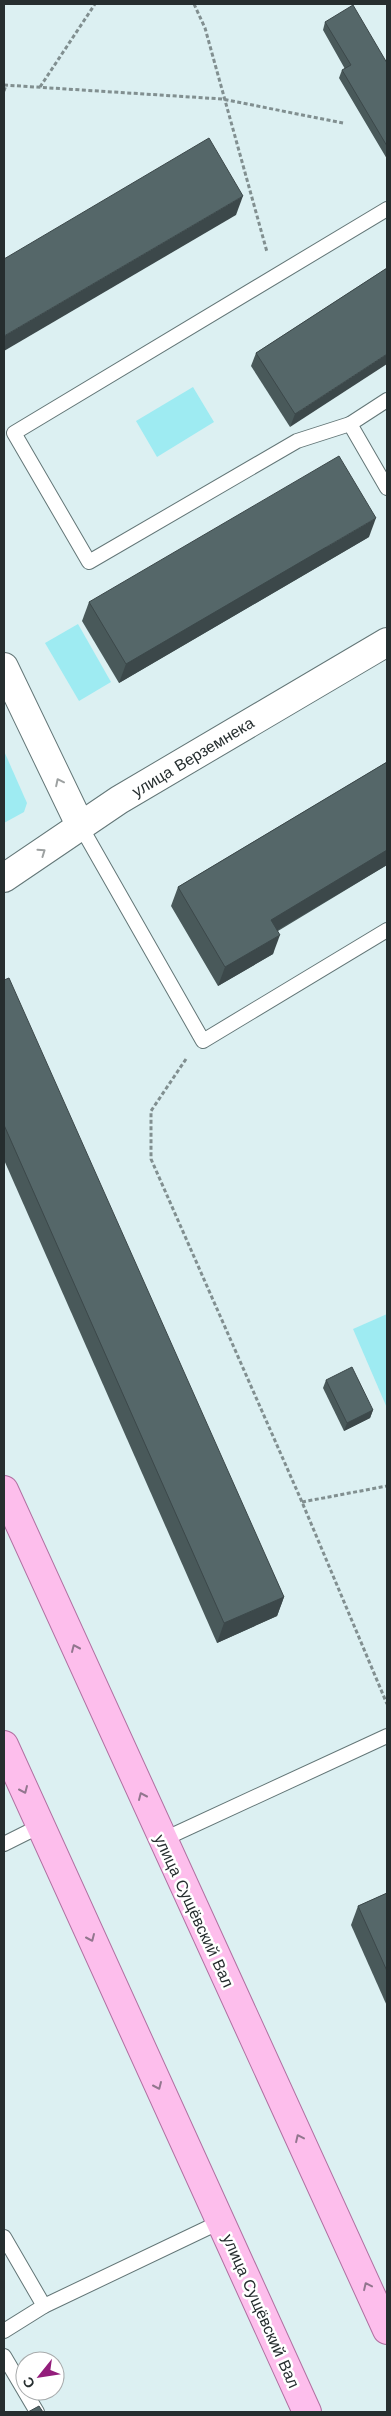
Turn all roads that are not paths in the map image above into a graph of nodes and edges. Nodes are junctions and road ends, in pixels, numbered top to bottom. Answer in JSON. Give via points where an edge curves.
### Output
{"nodes":[{"id":1,"x":387,"y":209,"type":"edge"},
{"id":2,"x":387,"y":400,"type":"edge"},
{"id":3,"x":350,"y":424,"type":"junction"},
{"id":4,"x":387,"y":488,"type":"edge"},
{"id":5,"x":387,"y":642,"type":"edge"},
{"id":6,"x":4,"y":667,"type":"edge"},
{"id":7,"x":80,"y":825,"type":"junction"},
{"id":8,"x":4,"y":878,"type":"edge"},
{"id":9,"x":387,"y":930,"type":"edge"},
{"id":10,"x":4,"y":1490,"type":"edge"},
{"id":11,"x":387,"y":1736,"type":"edge"},
{"id":12,"x":4,"y":1745,"type":"edge"},
{"id":13,"x":40,"y":1826,"type":"junction"},
{"id":14,"x":162,"y":1840,"type":"junction"},
{"id":15,"x":4,"y":1844,"type":"edge"},
{"id":16,"x":220,"y":2222,"type":"junction"},
{"id":17,"x":4,"y":2237,"type":"edge"},
{"id":18,"x":44,"y":2306,"type":"junction"},
{"id":19,"x":387,"y":2330,"type":"edge"},
{"id":20,"x":4,"y":2331,"type":"edge"},
{"id":21,"x":4,"y":2356,"type":"edge"},
{"id":22,"x":37,"y":2412,"type":"edge"},
{"id":23,"x":307,"y":2412,"type":"edge"}],
"edges":[{"from":1,"to":3,"type":"lane","via":[[14,433],[89,562],[297,441]]},
{"from":2,"to":3,"type":"lane"},
{"from":3,"to":4,"type":"lane"},
{"from":5,"to":7,"type":"street","name":"улица Верземнека"},
{"from":7,"to":6,"type":"street","one_way":true},
{"from":8,"to":7,"type":"street","name":"улица Верземнека","one_way":true},
{"from":7,"to":9,"type":"lane","via":[[202,1040]]},
{"from":14,"to":10,"type":"main road","name":"улица Сущёвский Вал","one_way":true},
{"from":11,"to":14,"type":"lane"},
{"from":12,"to":13,"type":"main road","name":"улица Сущёвский Вал","one_way":true},
{"from":13,"to":15,"type":"lane"},
{"from":13,"to":16,"type":"main road","name":"улица Сущёвский Вал","one_way":true},
{"from":19,"to":14,"type":"main road","name":"улица Сущёвский Вал","one_way":true},
{"from":16,"to":18,"type":"lane"},
{"from":16,"to":23,"type":"main road","name":"улица Сущёвский Вал"},
{"from":17,"to":18,"type":"lane"},
{"from":18,"to":20,"type":"lane"},
{"from":21,"to":22,"type":"lane"}]}
